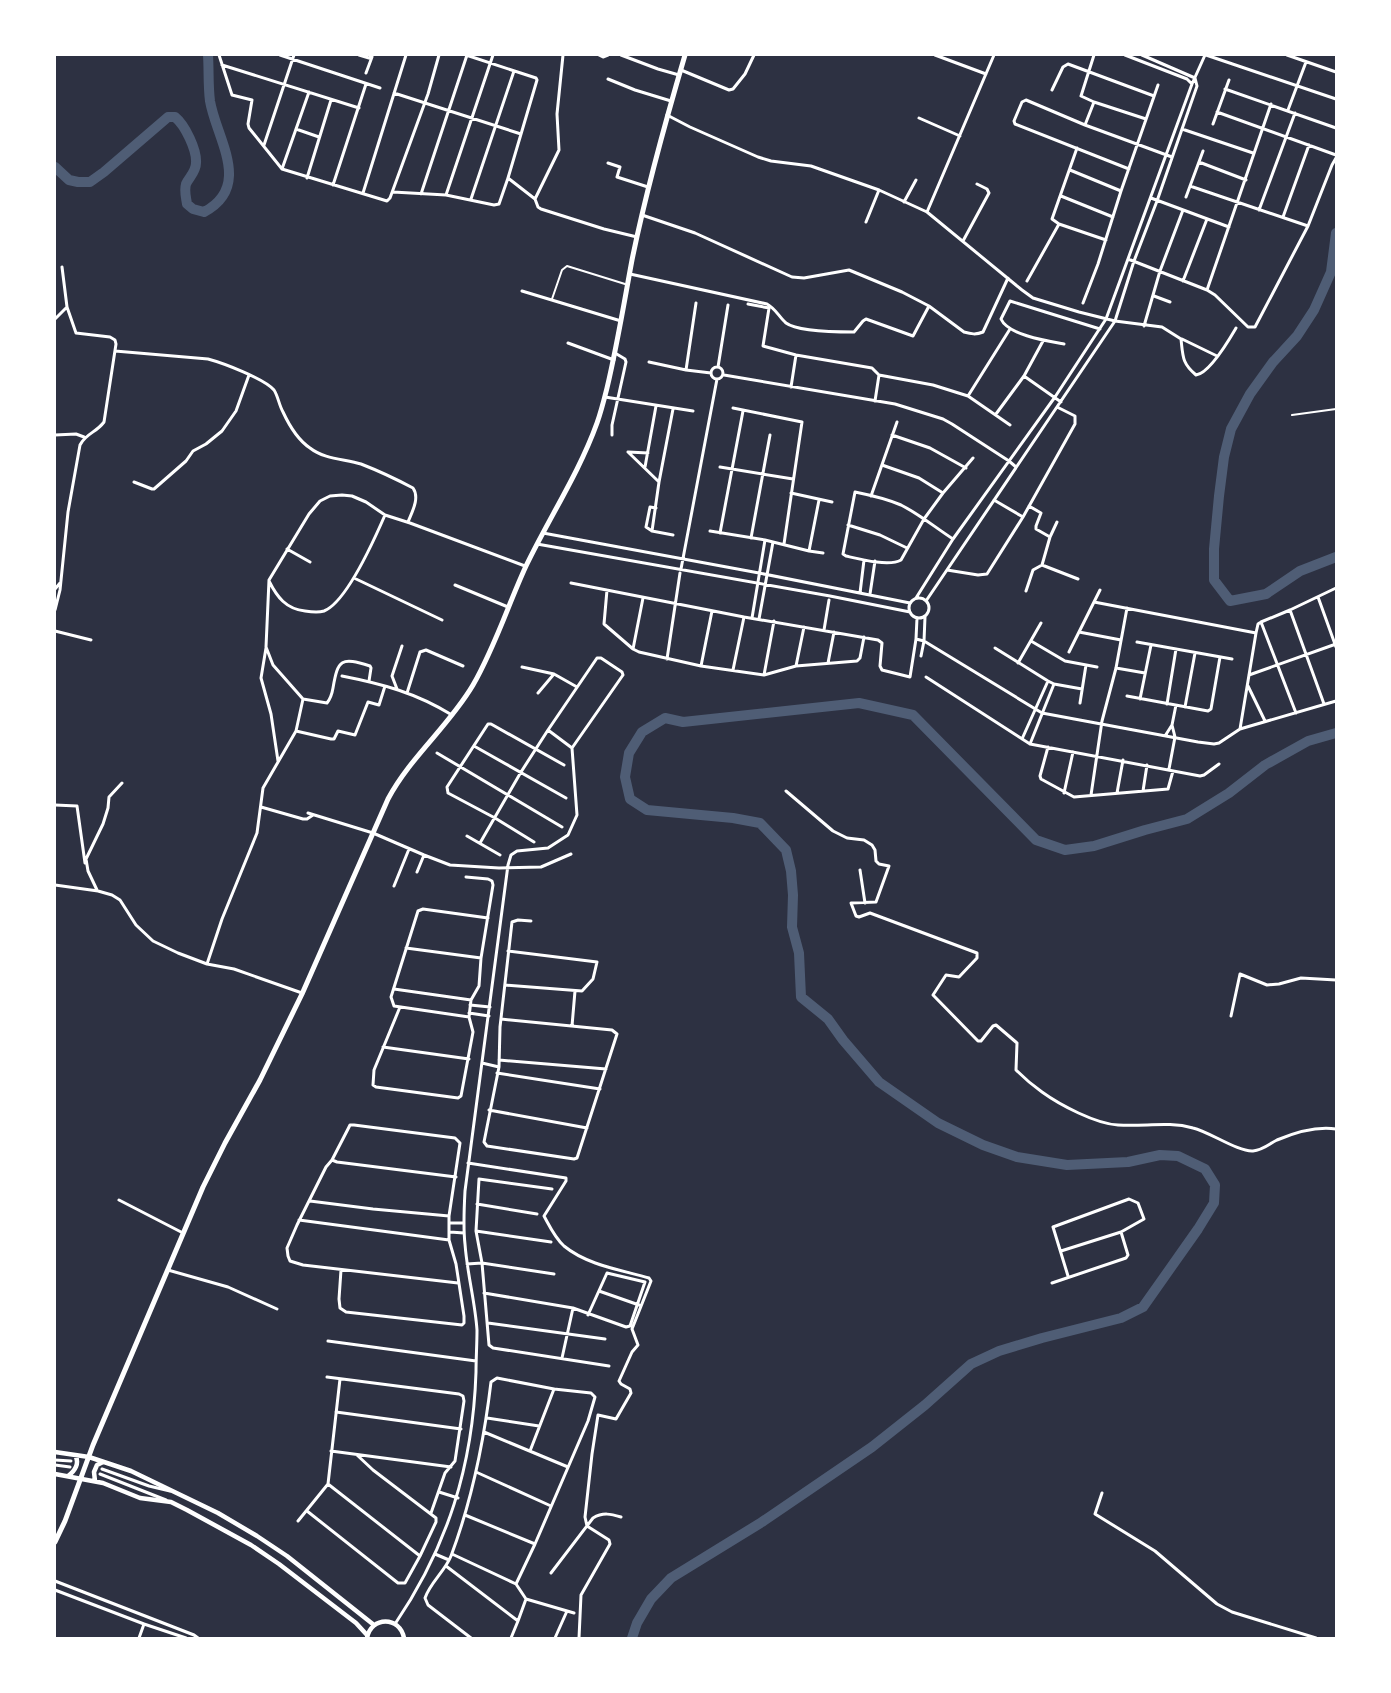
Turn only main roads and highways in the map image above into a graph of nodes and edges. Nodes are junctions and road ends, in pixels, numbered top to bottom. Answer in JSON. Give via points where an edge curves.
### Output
{"nodes":[{"id":1,"x":685,"y":55,"type":"edge"},
{"id":2,"x":55,"y":1542,"type":"edge"}],
"edges":[{"from":1,"to":2,"type":"main road","via":[[641,215],[616,353],[594,432],[526,566],[478,675],[452,715],[397,782],[302,994],[225,1143],[183,1233]]}]}
